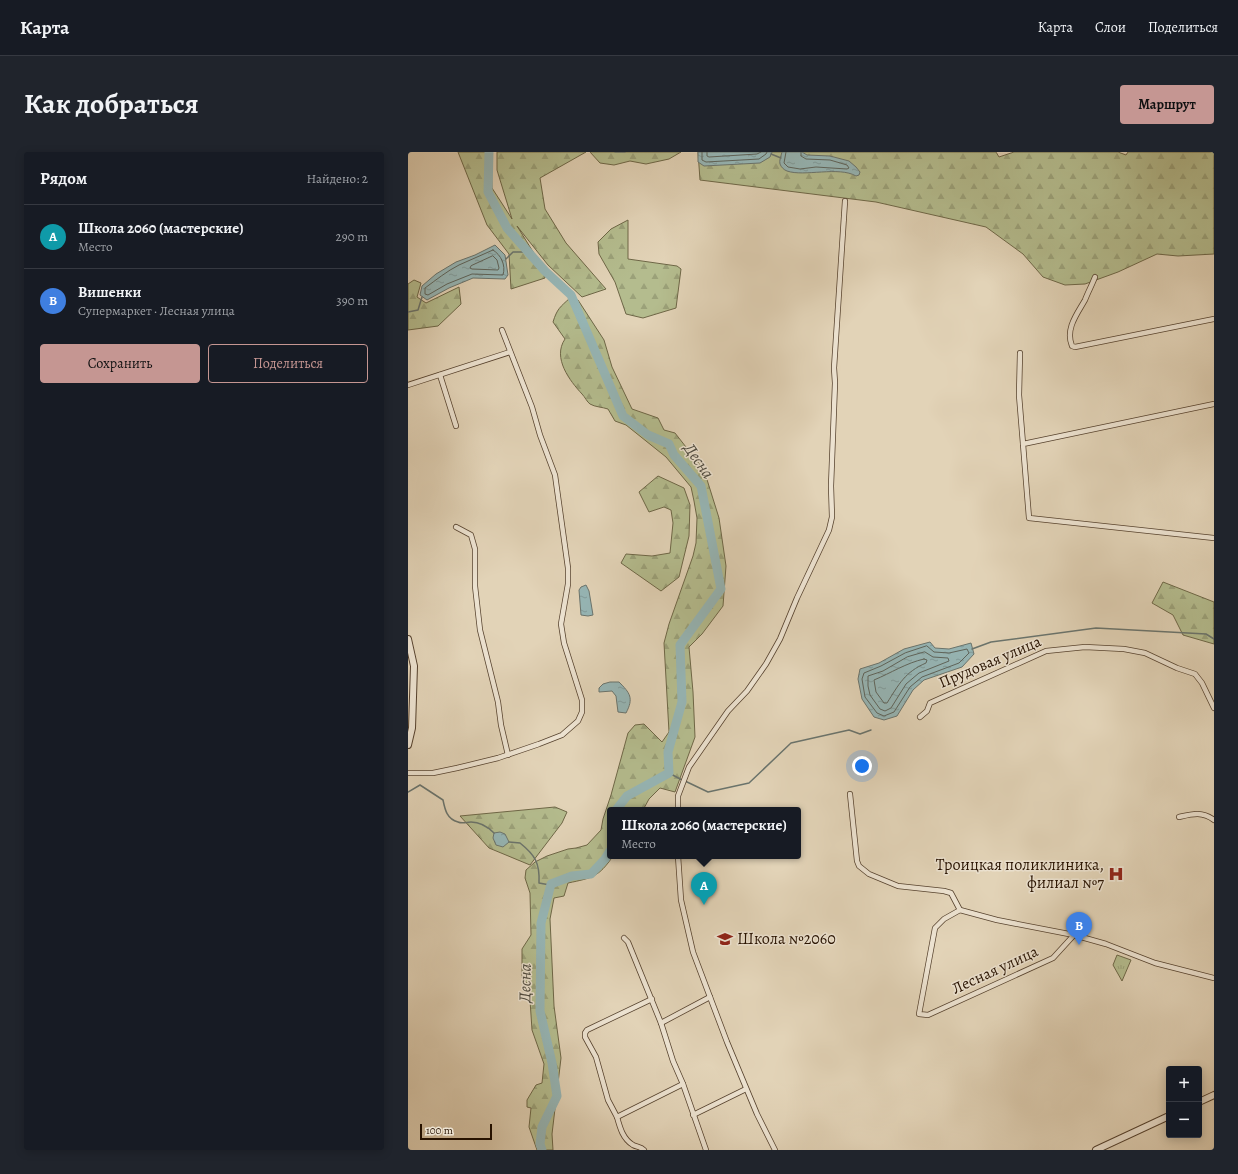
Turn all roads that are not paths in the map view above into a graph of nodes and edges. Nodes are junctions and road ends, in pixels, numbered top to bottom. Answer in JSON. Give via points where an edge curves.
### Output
{"nodes":[{"id":1,"x":844,"y":202,"type":"dead end"},
{"id":2,"x":1096,"y":277,"type":"dead end"},
{"id":3,"x":1214,"y":319,"type":"edge"},
{"id":4,"x":502,"y":330,"type":"dead end"},
{"id":5,"x":510,"y":352,"type":"junction"},
{"id":6,"x":1020,"y":353,"type":"dead end"},
{"id":7,"x":440,"y":375,"type":"junction"},
{"id":8,"x":408,"y":385,"type":"edge"},
{"id":9,"x":1214,"y":404,"type":"edge"},
{"id":10,"x":456,"y":426,"type":"dead end"},
{"id":11,"x":1023,"y":444,"type":"junction"},
{"id":12,"x":456,"y":527,"type":"dead end"},
{"id":13,"x":1214,"y":538,"type":"edge"},
{"id":14,"x":408,"y":639,"type":"edge"},
{"id":15,"x":1214,"y":708,"type":"edge"},
{"id":16,"x":920,"y":717,"type":"dead end"},
{"id":17,"x":408,"y":745,"type":"edge"},
{"id":18,"x":508,"y":755,"type":"junction"},
{"id":19,"x":408,"y":773,"type":"edge"},
{"id":20,"x":850,"y":794,"type":"dead end"},
{"id":21,"x":678,"y":807,"type":"edge"},
{"id":22,"x":1179,"y":817,"type":"dead end"},
{"id":23,"x":1214,"y":820,"type":"edge"},
{"id":24,"x":678,"y":859,"type":"edge"},
{"id":25,"x":960,"y":910,"type":"junction"},
{"id":26,"x":1074,"y":935,"type":"junction"},
{"id":27,"x":624,"y":938,"type":"dead end"},
{"id":28,"x":1214,"y":978,"type":"edge"},
{"id":29,"x":710,"y":997,"type":"junction"},
{"id":30,"x":652,"y":999,"type":"junction"},
{"id":31,"x":661,"y":1023,"type":"junction"},
{"id":32,"x":683,"y":1084,"type":"junction"},
{"id":33,"x":746,"y":1089,"type":"junction"},
{"id":34,"x":1214,"y":1096,"type":"edge"},
{"id":35,"x":1202,"y":1101,"type":"edge"},
{"id":36,"x":693,"y":1115,"type":"junction"},
{"id":37,"x":1166,"y":1117,"type":"edge"},
{"id":38,"x":617,"y":1118,"type":"junction"},
{"id":39,"x":644,"y":1150,"type":"edge"},
{"id":40,"x":706,"y":1150,"type":"edge"},
{"id":41,"x":775,"y":1150,"type":"edge"},
{"id":42,"x":1096,"y":1150,"type":"edge"}],
"edges":[{"from":1,"to":21,"type":"street","via":[[834,368],[832,517],[829,530],[780,639],[766,664],[747,691],[728,711],[689,767],[678,796]]},
{"from":2,"to":3,"type":"street","via":[[1077,310],[1070,331],[1072,346]]},
{"from":4,"to":5,"type":"street"},
{"from":5,"to":7,"type":"street"},
{"from":5,"to":18,"type":"street","via":[[555,475],[568,568],[561,624],[564,643],[582,700],[582,712],[578,721],[562,735]]},
{"from":6,"to":11,"type":"street","via":[[1019,395]]},
{"from":7,"to":8,"type":"street"},
{"from":7,"to":10,"type":"street"},
{"from":9,"to":11,"type":"street"},
{"from":11,"to":13,"type":"street","via":[[1029,518]]},
{"from":12,"to":18,"type":"street","via":[[471,535],[475,549],[475,586],[480,630]]},
{"from":14,"to":17,"type":"street","via":[[414,666],[412,728]]},
{"from":15,"to":16,"type":"street","name":"Прудовая улица","via":[[1195,674],[1146,653],[1085,646],[1046,651],[930,703],[927,711]]},
{"from":18,"to":19,"type":"street","via":[[433,773]]},
{"from":20,"to":25,"type":"street","via":[[857,861],[860,866],[869,874],[898,886],[952,893]]},
{"from":22,"to":23,"type":"street","via":[[1198,813]]},
{"from":24,"to":29,"type":"street","via":[[681,900],[693,952]]},
{"from":25,"to":26,"type":"street","name":"Лесная улица"},
{"from":25,"to":26,"type":"street","name":"Лесная улица","via":[[944,919],[935,928],[919,1014],[928,1016],[1053,958]]},
{"from":26,"to":28,"type":"street","name":"Лесная улица","via":[[1106,944],[1154,963]]},
{"from":27,"to":30,"type":"street"},
{"from":29,"to":31,"type":"street"},
{"from":29,"to":33,"type":"street"},
{"from":30,"to":31,"type":"street"},
{"from":30,"to":38,"type":"street","via":[[584,1033],[596,1057],[608,1100]]},
{"from":31,"to":32,"type":"street"},
{"from":32,"to":36,"type":"street"},
{"from":32,"to":38,"type":"street"},
{"from":33,"to":36,"type":"street"},
{"from":33,"to":41,"type":"street"},
{"from":34,"to":35,"type":"street"},
{"from":36,"to":40,"type":"street"},
{"from":37,"to":42,"type":"street"},
{"from":38,"to":39,"type":"street","via":[[626,1140]]}]}
